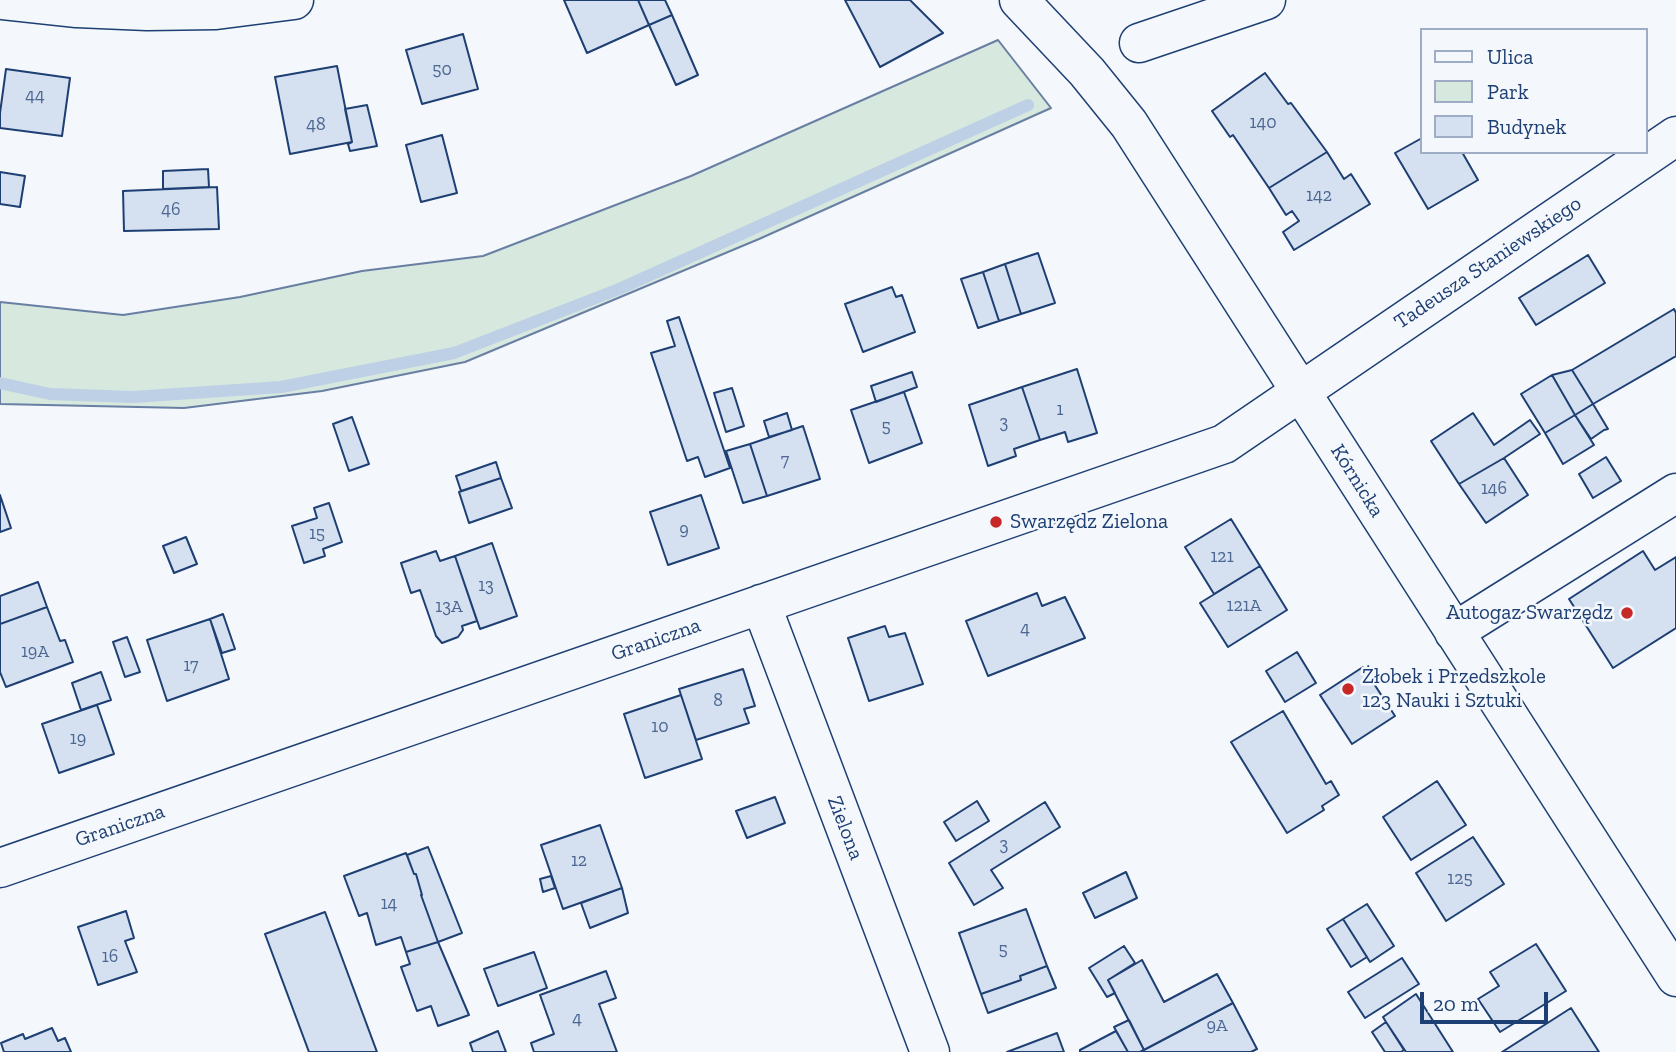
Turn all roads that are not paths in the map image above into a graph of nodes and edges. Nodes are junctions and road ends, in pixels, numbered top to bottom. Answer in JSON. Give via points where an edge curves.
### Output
{"nodes":[{"id":1,"x":3,"y":0,"type":"edge"},
{"id":2,"x":294,"y":0,"type":"edge"},
{"id":3,"x":1019,"y":0,"type":"edge"},
{"id":4,"x":1266,"y":0,"type":"edge"},
{"id":5,"x":1139,"y":43,"type":"dead end"},
{"id":6,"x":1676,"y":136,"type":"edge"},
{"id":7,"x":1301,"y":391,"type":"junction"},
{"id":8,"x":1676,"y":493,"type":"edge"},
{"id":9,"x":761,"y":604,"type":"junction"},
{"id":10,"x":1454,"y":632,"type":"junction"},
{"id":11,"x":2,"y":857,"type":"edge"},
{"id":12,"x":1676,"y":977,"type":"edge"},
{"id":13,"x":929,"y":1052,"type":"edge"}],
"edges":[{"from":1,"to":2,"type":"street","via":[[147,11],[216,10]]},
{"from":3,"to":7,"type":"street","name":"Kórnicka","via":[[1129,124]]},
{"from":4,"to":5,"type":"street"},
{"from":6,"to":7,"type":"street","name":"Tadeusza Staniewskiego"},
{"from":7,"to":9,"type":"street","name":"Graniczna","via":[[1224,444]]},
{"from":7,"to":10,"type":"street","name":"Kórnicka"},
{"from":8,"to":10,"type":"street"},
{"from":9,"to":11,"type":"street","name":"Graniczna"},
{"from":9,"to":13,"type":"street","name":"Zielona"},
{"from":10,"to":12,"type":"street","name":"Kórnicka"}]}
